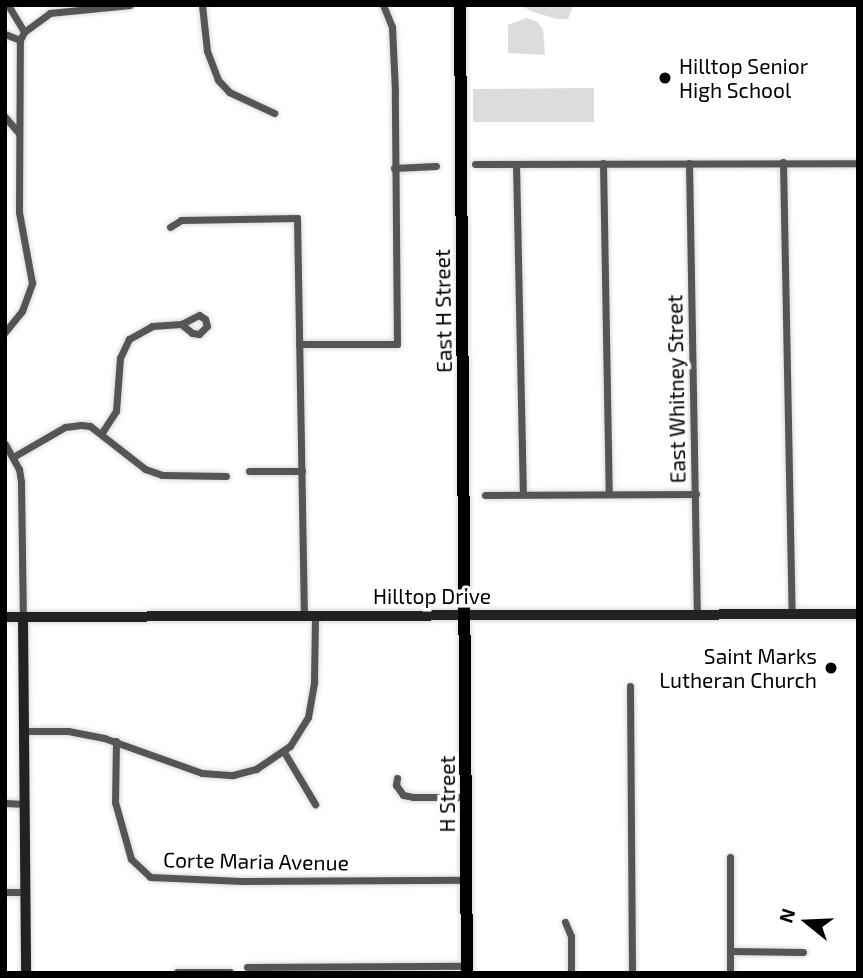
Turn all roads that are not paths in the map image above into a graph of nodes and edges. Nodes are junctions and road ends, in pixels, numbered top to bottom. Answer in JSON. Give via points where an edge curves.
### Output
{"nodes":[{"id":1,"x":8,"y":5,"type":"edge"},
{"id":2,"x":130,"y":5,"type":"edge"},
{"id":3,"x":202,"y":5,"type":"edge"},
{"id":4,"x":383,"y":5,"type":"edge"},
{"id":5,"x":460,"y":5,"type":"edge"},
{"id":6,"x":104,"y":6,"type":"edge"},
{"id":7,"x":24,"y":32,"type":"junction"},
{"id":8,"x":5,"y":34,"type":"edge"},
{"id":9,"x":20,"y":40,"type":"junction"},
{"id":10,"x":274,"y":113,"type":"dead end"},
{"id":11,"x":5,"y":117,"type":"edge"},
{"id":12,"x":19,"y":134,"type":"junction"},
{"id":13,"x":783,"y":162,"type":"junction"},
{"id":14,"x":603,"y":163,"type":"junction"},
{"id":15,"x":689,"y":163,"type":"junction"},
{"id":16,"x":858,"y":163,"type":"edge"},
{"id":17,"x":475,"y":164,"type":"dead end"},
{"id":18,"x":516,"y":164,"type":"junction"},
{"id":19,"x":436,"y":166,"type":"dead end"},
{"id":20,"x":394,"y":168,"type":"junction"},
{"id":21,"x":170,"y":227,"type":"dead end"},
{"id":22,"x":181,"y":324,"type":"dead end"},
{"id":23,"x":5,"y":332,"type":"edge"},
{"id":24,"x":299,"y":344,"type":"junction"},
{"id":25,"x":101,"y":434,"type":"junction"},
{"id":26,"x":5,"y":444,"type":"edge"},
{"id":27,"x":13,"y":457,"type":"junction"},
{"id":28,"x":249,"y":471,"type":"dead end"},
{"id":29,"x":302,"y":471,"type":"junction"},
{"id":30,"x":226,"y":476,"type":"dead end"},
{"id":31,"x":609,"y":493,"type":"junction"},
{"id":32,"x":523,"y":494,"type":"junction"},
{"id":33,"x":696,"y":494,"type":"junction"},
{"id":34,"x":485,"y":495,"type":"dead end"},
{"id":35,"x":858,"y":614,"type":"edge"},
{"id":36,"x":697,"y":615,"type":"junction"},
{"id":37,"x":792,"y":615,"type":"junction"},
{"id":38,"x":310,"y":616,"type":"junction"},
{"id":39,"x":466,"y":616,"type":"junction"},
{"id":40,"x":5,"y":617,"type":"edge"},
{"id":41,"x":23,"y":617,"type":"junction"},
{"id":42,"x":630,"y":686,"type":"dead end"},
{"id":43,"x":24,"y":731,"type":"junction"},
{"id":44,"x":116,"y":741,"type":"junction"},
{"id":45,"x":284,"y":752,"type":"junction"},
{"id":46,"x":397,"y":778,"type":"dead end"},
{"id":47,"x":467,"y":797,"type":"junction"},
{"id":48,"x":5,"y":803,"type":"edge"},
{"id":49,"x":25,"y":804,"type":"junction"},
{"id":50,"x":316,"y":804,"type":"dead end"},
{"id":51,"x":730,"y":857,"type":"dead end"},
{"id":52,"x":466,"y":880,"type":"junction"},
{"id":53,"x":5,"y":892,"type":"edge"},
{"id":54,"x":25,"y":892,"type":"junction"},
{"id":55,"x":565,"y":922,"type":"dead end"},
{"id":56,"x":730,"y":951,"type":"junction"},
{"id":57,"x":803,"y":952,"type":"dead end"},
{"id":58,"x":247,"y":967,"type":"dead end"},
{"id":59,"x":467,"y":970,"type":"edge"},
{"id":60,"x":177,"y":972,"type":"edge"},
{"id":61,"x":207,"y":972,"type":"edge"},
{"id":62,"x":230,"y":972,"type":"edge"},
{"id":63,"x":26,"y":973,"type":"edge"},
{"id":64,"x":570,"y":973,"type":"edge"},
{"id":65,"x":632,"y":973,"type":"edge"},
{"id":66,"x":730,"y":973,"type":"edge"}],
"edges":[{"from":1,"to":7,"type":"street"},
{"from":2,"to":6,"type":"street"},
{"from":3,"to":10,"type":"street","via":[[207,51],[218,80],[229,93]]},
{"from":4,"to":20,"type":"street","via":[[392,27]]},
{"from":5,"to":39,"type":"main road","name":"East H Street"},
{"from":6,"to":7,"type":"street","via":[[50,13]]},
{"from":7,"to":9,"type":"street"},
{"from":8,"to":9,"type":"street"},
{"from":9,"to":12,"type":"street"},
{"from":11,"to":12,"type":"street"},
{"from":12,"to":23,"type":"street","via":[[20,222],[32,284],[25,306]]},
{"from":13,"to":15,"type":"street"},
{"from":13,"to":16,"type":"street"},
{"from":13,"to":37,"type":"street"},
{"from":14,"to":15,"type":"street"},
{"from":14,"to":18,"type":"street"},
{"from":14,"to":31,"type":"street"},
{"from":15,"to":33,"type":"street","name":"East Whitney Street"},
{"from":17,"to":18,"type":"street"},
{"from":18,"to":32,"type":"street"},
{"from":19,"to":20,"type":"street"},
{"from":20,"to":24,"type":"street","via":[[397,344]]},
{"from":21,"to":24,"type":"street","via":[[181,220],[297,218]]},
{"from":22,"to":25,"type":"street","via":[[145,327],[129,340],[120,358],[117,406]]},
{"from":24,"to":29,"type":"street"},
{"from":25,"to":27,"type":"street","via":[[90,426],[71,425]]},
{"from":25,"to":30,"type":"street","via":[[145,469],[162,475]]},
{"from":26,"to":27,"type":"street"},
{"from":27,"to":41,"type":"street","via":[[21,482]]},
{"from":28,"to":29,"type":"street"},
{"from":29,"to":38,"type":"street"},
{"from":31,"to":32,"type":"street"},
{"from":31,"to":33,"type":"street"},
{"from":32,"to":34,"type":"street"},
{"from":33,"to":36,"type":"street","name":"East Whitney Street"},
{"from":35,"to":37,"type":"main road","name":"Hilltop Drive"},
{"from":36,"to":37,"type":"main road","name":"Hilltop Drive"},
{"from":36,"to":39,"type":"main road","name":"Hilltop Drive"},
{"from":38,"to":39,"type":"main road","name":"Hilltop Drive"},
{"from":38,"to":41,"type":"main road","name":"Hilltop Drive"},
{"from":38,"to":45,"type":"street","via":[[312,702],[302,731]]},
{"from":39,"to":47,"type":"main road","name":"H Street"},
{"from":40,"to":41,"type":"main road","name":"Hilltop Drive"},
{"from":41,"to":43,"type":"main road"},
{"from":42,"to":65,"type":"street"},
{"from":43,"to":44,"type":"street","via":[[68,731]]},
{"from":43,"to":49,"type":"main road"},
{"from":44,"to":45,"type":"street","via":[[210,774],[250,772]]},
{"from":44,"to":52,"type":"street","name":"Corte Maria Avenue","via":[[115,803],[131,859],[150,877]]},
{"from":45,"to":50,"type":"street"},
{"from":46,"to":47,"type":"street","via":[[403,794],[413,797]]},
{"from":47,"to":52,"type":"main road","name":"H Street"},
{"from":48,"to":49,"type":"street"},
{"from":49,"to":54,"type":"main road"},
{"from":51,"to":56,"type":"street"},
{"from":52,"to":59,"type":"main road","name":"H Street"},
{"from":53,"to":54,"type":"street"},
{"from":54,"to":63,"type":"main road"},
{"from":55,"to":64,"type":"street","via":[[571,936]]},
{"from":56,"to":57,"type":"street"},
{"from":56,"to":66,"type":"street"},
{"from":58,"to":59,"type":"street"},
{"from":60,"to":61,"type":"street"},
{"from":61,"to":62,"type":"street"}]}
